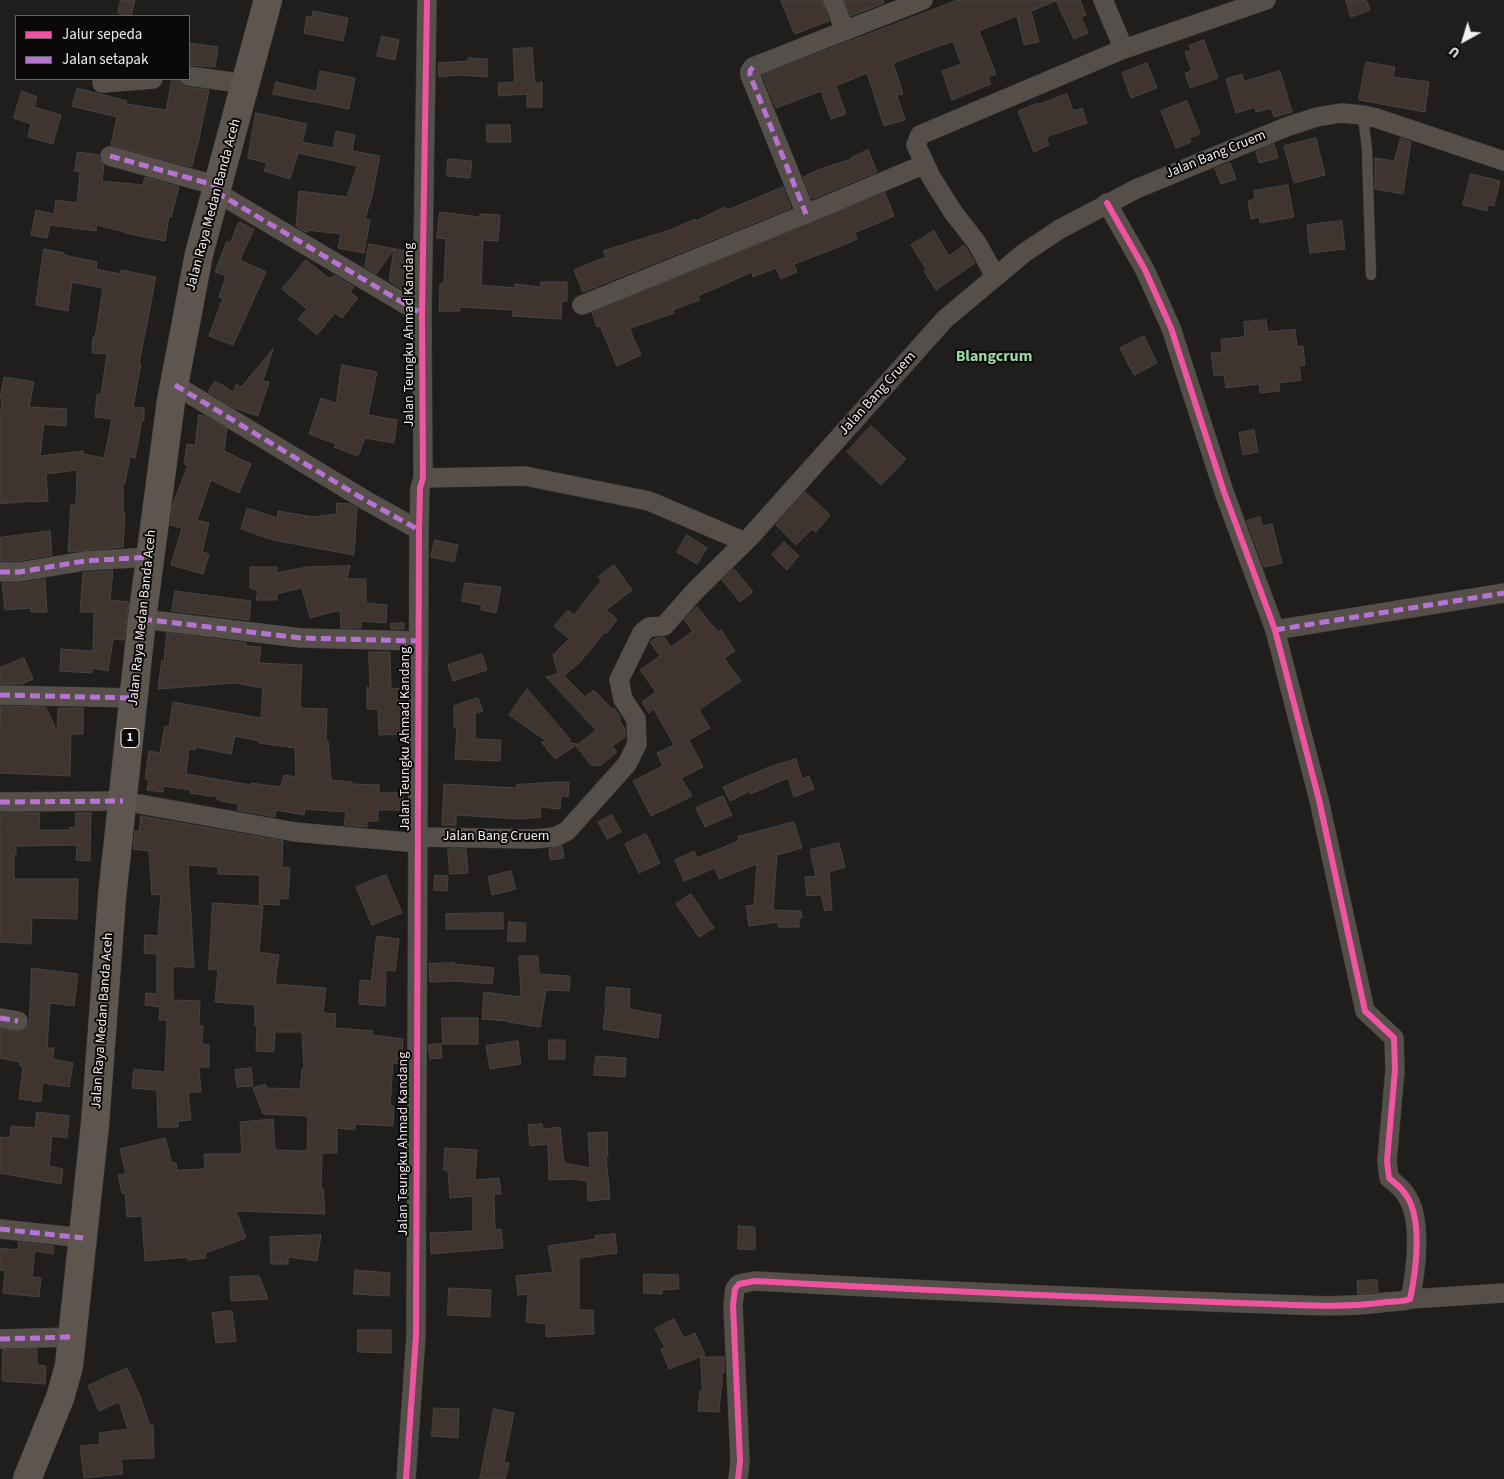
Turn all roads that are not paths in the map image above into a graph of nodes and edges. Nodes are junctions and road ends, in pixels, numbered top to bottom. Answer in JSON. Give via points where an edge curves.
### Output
{"nodes":[{"id":1,"x":268,"y":0,"type":"edge"},
{"id":2,"x":426,"y":0,"type":"edge"},
{"id":3,"x":833,"y":0,"type":"edge"},
{"id":4,"x":922,"y":0,"type":"edge"},
{"id":5,"x":1103,"y":0,"type":"edge"},
{"id":6,"x":1266,"y":0,"type":"edge"},
{"id":7,"x":845,"y":31,"type":"junction"},
{"id":8,"x":1121,"y":50,"type":"junction"},
{"id":9,"x":190,"y":76,"type":"edge"},
{"id":10,"x":141,"y":80,"type":"edge"},
{"id":11,"x":102,"y":83,"type":"dead end"},
{"id":12,"x":246,"y":84,"type":"junction"},
{"id":13,"x":1363,"y":115,"type":"junction"},
{"id":14,"x":110,"y":156,"type":"dead end"},
{"id":15,"x":1504,"y":161,"type":"edge"},
{"id":16,"x":925,"y":164,"type":"junction"},
{"id":17,"x":217,"y":189,"type":"junction"},
{"id":18,"x":1107,"y":203,"type":"junction"},
{"id":19,"x":806,"y":214,"type":"junction"},
{"id":20,"x":1371,"y":275,"type":"dead end"},
{"id":21,"x":995,"y":276,"type":"junction"},
{"id":22,"x":582,"y":305,"type":"dead end"},
{"id":23,"x":422,"y":314,"type":"junction"},
{"id":24,"x":175,"y":385,"type":"junction"},
{"id":25,"x":423,"y":478,"type":"junction"},
{"id":26,"x":419,"y":530,"type":"junction"},
{"id":27,"x":745,"y":542,"type":"junction"},
{"id":28,"x":150,"y":556,"type":"junction"},
{"id":29,"x":0,"y":572,"type":"edge"},
{"id":30,"x":1504,"y":593,"type":"edge"},
{"id":31,"x":142,"y":619,"type":"junction"},
{"id":32,"x":1275,"y":630,"type":"junction"},
{"id":33,"x":419,"y":641,"type":"junction"},
{"id":34,"x":0,"y":695,"type":"edge"},
{"id":35,"x":134,"y":698,"type":"junction"},
{"id":36,"x":123,"y":801,"type":"junction"},
{"id":37,"x":0,"y":802,"type":"edge"},
{"id":38,"x":418,"y":840,"type":"junction"},
{"id":39,"x":0,"y":1229,"type":"edge"},
{"id":40,"x":82,"y":1238,"type":"junction"},
{"id":41,"x":1504,"y":1293,"type":"edge"},
{"id":42,"x":1410,"y":1299,"type":"junction"},
{"id":43,"x":72,"y":1337,"type":"junction"},
{"id":44,"x":0,"y":1339,"type":"edge"},
{"id":45,"x":27,"y":1479,"type":"edge"},
{"id":46,"x":406,"y":1479,"type":"edge"},
{"id":47,"x":738,"y":1479,"type":"edge"}],
"edges":[{"from":1,"to":12,"type":"highway","name":"Jalan Raya Medan Banda Aceh","number":"1"},
{"from":2,"to":23,"type":"street","name":"Jalan Teungku Ahmad Kandang"},
{"from":3,"to":7,"type":"street"},
{"from":4,"to":7,"type":"street"},
{"from":5,"to":8,"type":"street"},
{"from":6,"to":8,"type":"street"},
{"from":7,"to":19,"type":"street","via":[[750,70]]},
{"from":8,"to":16,"type":"street","via":[[920,135],[916,145]]},
{"from":9,"to":12,"type":"street"},
{"from":10,"to":11,"type":"street"},
{"from":12,"to":17,"type":"highway","name":"Jalan Raya Medan Banda Aceh","number":"1"},
{"from":13,"to":15,"type":"street","name":"Jalan Bang Cruem"},
{"from":13,"to":18,"type":"street","name":"Jalan Bang Cruem","via":[[1341,113],[1286,127]]},
{"from":13,"to":20,"type":"lane"},
{"from":14,"to":17,"type":"street"},
{"from":16,"to":19,"type":"street"},
{"from":16,"to":21,"type":"street"},
{"from":17,"to":23,"type":"street"},
{"from":17,"to":24,"type":"highway","name":"Jalan Raya Medan Banda Aceh","number":"1","via":[[199,254]]},
{"from":18,"to":21,"type":"street","name":"Jalan Bang Cruem","via":[[1060,229]]},
{"from":18,"to":32,"type":"street","via":[[1145,270],[1171,328],[1224,492]]},
{"from":19,"to":22,"type":"street"},
{"from":21,"to":27,"type":"street","name":"Jalan Bang Cruem","via":[[946,319]]},
{"from":23,"to":25,"type":"street","name":"Jalan Teungku Ahmad Kandang"},
{"from":24,"to":26,"type":"street"},
{"from":24,"to":28,"type":"highway","name":"Jalan Raya Medan Banda Aceh","number":"1"},
{"from":25,"to":26,"type":"street","name":"Jalan Teungku Ahmad Kandang"},
{"from":25,"to":27,"type":"street","via":[[525,476],[649,501]]},
{"from":26,"to":33,"type":"street","name":"Jalan Teungku Ahmad Kandang"},
{"from":27,"to":38,"type":"street","name":"Jalan Bang Cruem","via":[[664,626],[649,627],[642,633],[619,680],[623,699],[636,719],[637,744],[627,764],[567,831],[555,837],[532,839]]},
{"from":28,"to":29,"type":"street"},
{"from":28,"to":31,"type":"highway","name":"Jalan Raya Medan Banda Aceh","number":"1"},
{"from":30,"to":32,"type":"street"},
{"from":31,"to":33,"type":"street","via":[[300,638]]},
{"from":31,"to":35,"type":"highway","name":"Jalan Raya Medan Banda Aceh","number":"1"},
{"from":32,"to":42,"type":"street","via":[[1319,800],[1365,1012],[1394,1038],[1395,1070],[1387,1160],[1389,1178],[1406,1195],[1416,1220],[1416,1269]]},
{"from":33,"to":38,"type":"street","name":"Jalan Teungku Ahmad Kandang"},
{"from":34,"to":35,"type":"street"},
{"from":35,"to":36,"type":"highway","name":"Jalan Raya Medan Banda Aceh","number":"1"},
{"from":36,"to":37,"type":"street","name":"Jalan Bang Cruem"},
{"from":36,"to":38,"type":"street","name":"Jalan Bang Cruem","via":[[295,832]]},
{"from":36,"to":40,"type":"highway","name":"Jalan Raya Medan Banda Aceh","number":"1"},
{"from":38,"to":46,"type":"street","name":"Jalan Teungku Ahmad Kandang","via":[[416,1336]]},
{"from":39,"to":40,"type":"street"},
{"from":40,"to":43,"type":"highway","name":"Jalan Raya Medan Banda Aceh","number":"1"},
{"from":41,"to":42,"type":"street"},
{"from":42,"to":47,"type":"street","via":[[1380,1303],[1295,1304],[755,1281],[739,1284],[733,1305],[740,1461]]},
{"from":43,"to":44,"type":"street"},
{"from":43,"to":45,"type":"highway","name":"Jalan Raya Medan Banda Aceh","number":"1","via":[[69,1366],[60,1398]]}]}
